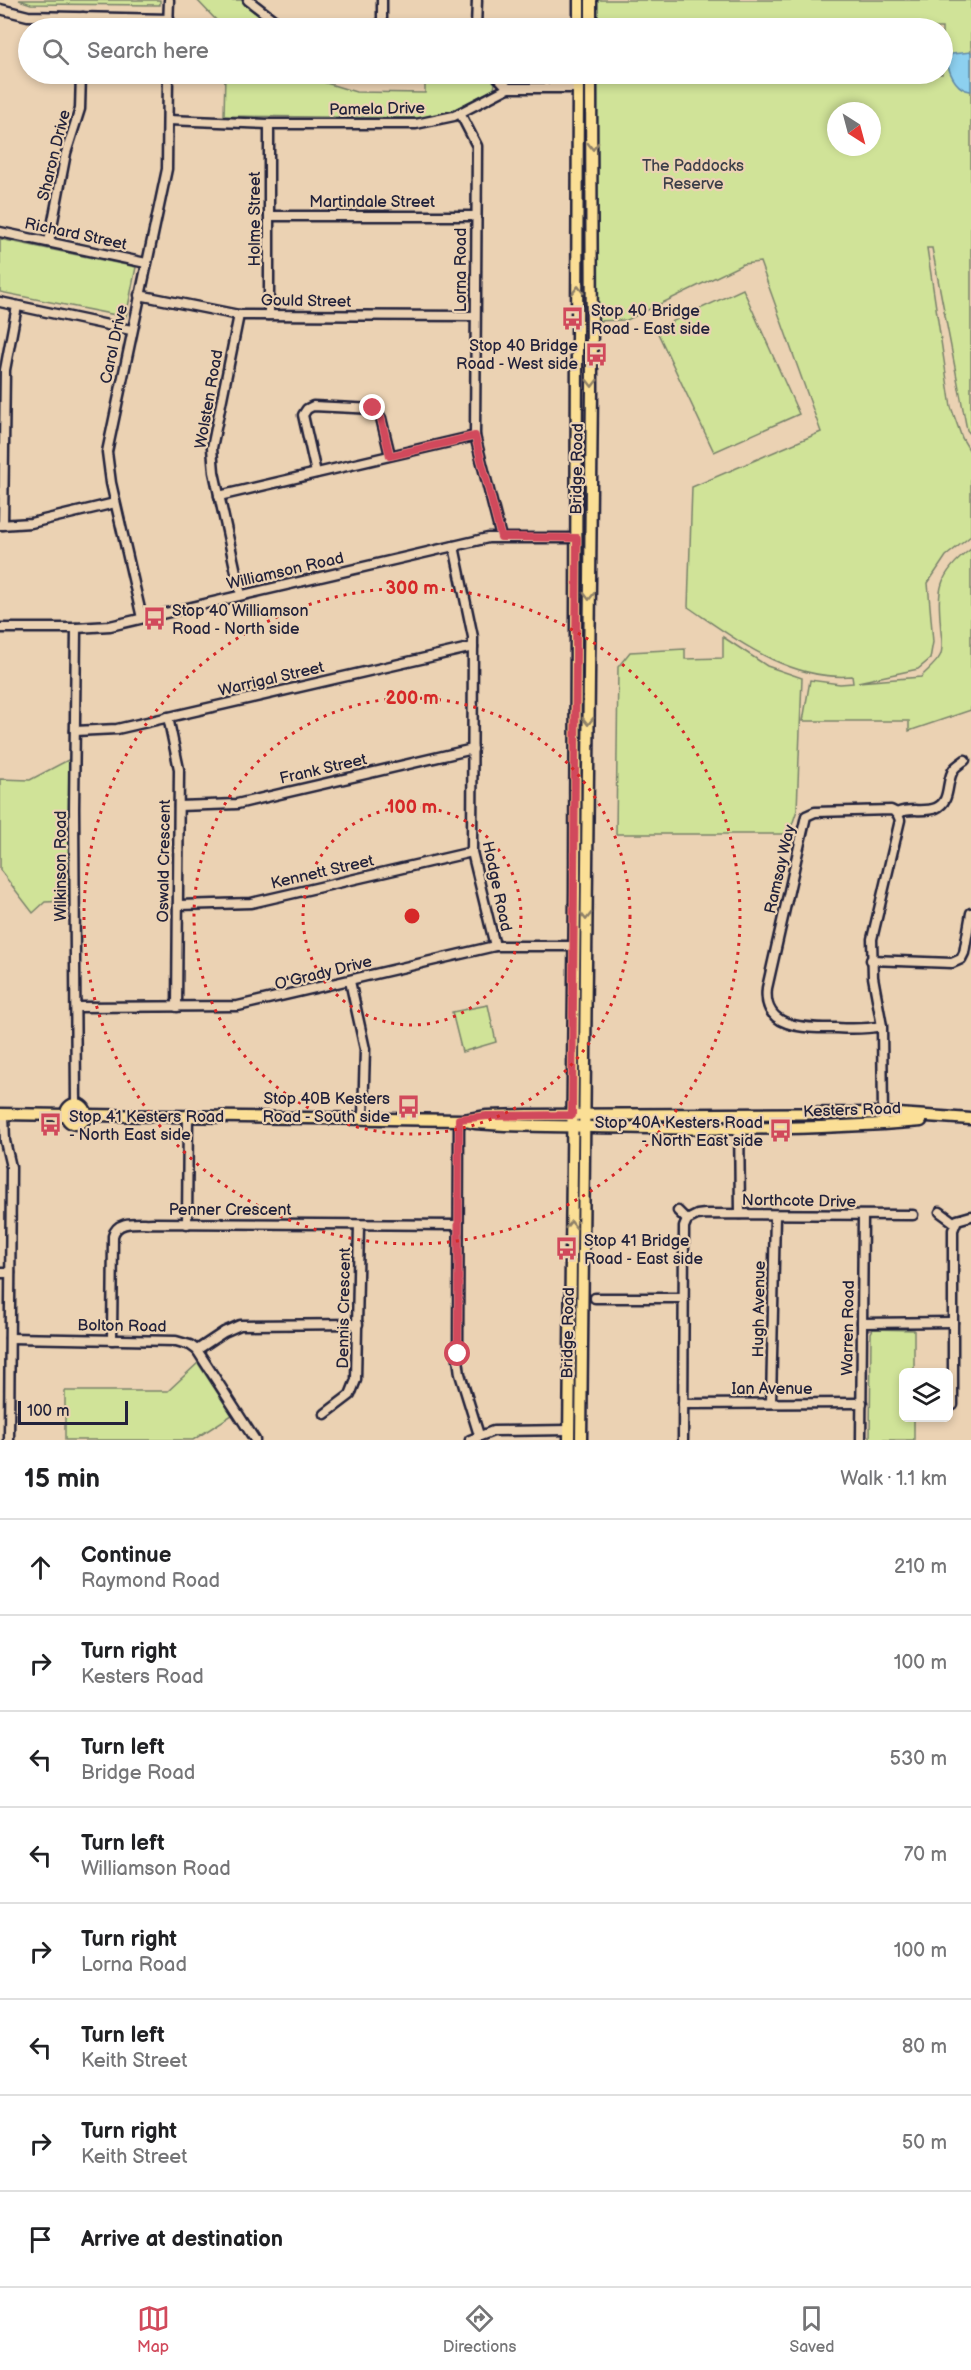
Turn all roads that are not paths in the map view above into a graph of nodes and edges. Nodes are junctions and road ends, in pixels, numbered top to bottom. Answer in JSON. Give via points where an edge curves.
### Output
{"nodes":[{"id":1,"x":169,"y":0,"type":"edge"},
{"id":2,"x":248,"y":0,"type":"edge"},
{"id":3,"x":382,"y":0,"type":"edge"},
{"id":4,"x":477,"y":0,"type":"edge"},
{"id":5,"x":579,"y":0,"type":"edge"},
{"id":6,"x":591,"y":0,"type":"edge"},
{"id":7,"x":0,"y":9,"type":"edge"},
{"id":8,"x":84,"y":17,"type":"joint"},
{"id":9,"x":0,"y":18,"type":"edge"},
{"id":10,"x":126,"y":18,"type":"edge"},
{"id":11,"x":168,"y":18,"type":"edge"},
{"id":12,"x":271,"y":18,"type":"edge"},
{"id":13,"x":382,"y":18,"type":"edge"},
{"id":14,"x":476,"y":18,"type":"edge"},
{"id":15,"x":579,"y":18,"type":"edge"},
{"id":16,"x":591,"y":18,"type":"edge"},
{"id":17,"x":81,"y":84,"type":"edge"},
{"id":18,"x":168,"y":84,"type":"edge"},
{"id":19,"x":504,"y":84,"type":"edge"},
{"id":20,"x":578,"y":84,"type":"edge"},
{"id":21,"x":591,"y":87,"type":"joint"},
{"id":22,"x":508,"y":88,"type":"junction"},
{"id":23,"x":578,"y":88,"type":"junction"},
{"id":24,"x":460,"y":113,"type":"junction"},
{"id":25,"x":168,"y":120,"type":"junction"},
{"id":26,"x":269,"y":124,"type":"junction"},
{"id":27,"x":269,"y":216,"type":"junction"},
{"id":28,"x":476,"y":216,"type":"junction"},
{"id":29,"x":0,"y":232,"type":"edge"},
{"id":30,"x":49,"y":242,"type":"junction"},
{"id":31,"x":146,"y":263,"type":"junction"},
{"id":32,"x":139,"y":295,"type":"junction"},
{"id":33,"x":0,"y":302,"type":"edge"},
{"id":34,"x":17,"y":306,"type":"junction"},
{"id":35,"x":239,"y":315,"type":"junction"},
{"id":36,"x":269,"y":315,"type":"junction"},
{"id":37,"x":475,"y":316,"type":"junction"},
{"id":38,"x":131,"y":330,"type":"junction"},
{"id":39,"x":577,"y":419,"type":"junction"},
{"id":40,"x":591,"y":419,"type":"junction"},
{"id":41,"x":475,"y":436,"type":"junction"},
{"id":42,"x":390,"y":456,"type":"junction"},
{"id":43,"x":316,"y":472,"type":"junction"},
{"id":44,"x":219,"y":496,"type":"junction"},
{"id":45,"x":115,"y":503,"type":"junction"},
{"id":46,"x":2,"y":525,"type":"edge"},
{"id":47,"x":501,"y":537,"type":"junction"},
{"id":48,"x":577,"y":538,"type":"junction"},
{"id":49,"x":590,"y":538,"type":"junction"},
{"id":50,"x":454,"y":546,"type":"junction"},
{"id":51,"x":241,"y":595,"type":"junction"},
{"id":52,"x":142,"y":618,"type":"junction"},
{"id":53,"x":0,"y":628,"type":"edge"},
{"id":54,"x":76,"y":628,"type":"junction"},
{"id":55,"x":473,"y":647,"type":"junction"},
{"id":56,"x":576,"y":663,"type":"junction"},
{"id":57,"x":588,"y":663,"type":"junction"},
{"id":58,"x":168,"y":717,"type":"junction"},
{"id":59,"x":75,"y":731,"type":"junction"},
{"id":60,"x":472,"y":749,"type":"junction"},
{"id":61,"x":965,"y":760,"type":"dead end"},
{"id":62,"x":179,"y":806,"type":"junction"},
{"id":63,"x":897,"y":813,"type":"junction"},
{"id":64,"x":472,"y":852,"type":"junction"},
{"id":65,"x":178,"y":905,"type":"junction"},
{"id":66,"x":971,"y":913,"type":"edge"},
{"id":67,"x":495,"y":946,"type":"junction"},
{"id":68,"x":573,"y":946,"type":"junction"},
{"id":69,"x":586,"y":946,"type":"junction"},
{"id":70,"x":871,"y":960,"type":"junction"},
{"id":71,"x":350,"y":981,"type":"junction"},
{"id":72,"x":77,"y":1006,"type":"junction"},
{"id":73,"x":177,"y":1007,"type":"junction"},
{"id":74,"x":882,"y":1026,"type":"junction"},
{"id":75,"x":76,"y":1104,"type":"junction"},
{"id":76,"x":739,"y":1114,"type":"junction"},
{"id":77,"x":2,"y":1115,"type":"edge"},
{"id":78,"x":66,"y":1115,"type":"junction"},
{"id":79,"x":86,"y":1115,"type":"junction"},
{"id":80,"x":188,"y":1115,"type":"junction"},
{"id":81,"x":572,"y":1115,"type":"junction"},
{"id":82,"x":584,"y":1115,"type":"junction"},
{"id":83,"x":363,"y":1117,"type":"junction"},
{"id":84,"x":883,"y":1119,"type":"junction"},
{"id":85,"x":971,"y":1119,"type":"edge"},
{"id":86,"x":461,"y":1120,"type":"junction"},
{"id":87,"x":572,"y":1127,"type":"junction"},
{"id":88,"x":584,"y":1127,"type":"junction"},
{"id":89,"x":607,"y":1127,"type":"junction"},
{"id":90,"x":740,"y":1128,"type":"junction"},
{"id":91,"x":584,"y":1147,"type":"junction"},
{"id":92,"x":678,"y":1211,"type":"dead end"},
{"id":93,"x":939,"y":1212,"type":"dead end"},
{"id":94,"x":740,"y":1214,"type":"junction"},
{"id":95,"x":775,"y":1215,"type":"junction"},
{"id":96,"x":913,"y":1215,"type":"dead end"},
{"id":97,"x":863,"y":1216,"type":"junction"},
{"id":98,"x":971,"y":1216,"type":"edge"},
{"id":99,"x":687,"y":1220,"type":"junction"},
{"id":100,"x":955,"y":1223,"type":"junction"},
{"id":101,"x":187,"y":1224,"type":"junction"},
{"id":102,"x":359,"y":1225,"type":"junction"},
{"id":103,"x":458,"y":1226,"type":"junction"},
{"id":104,"x":0,"y":1273,"type":"edge"},
{"id":105,"x":10,"y":1273,"type":"junction"},
{"id":106,"x":595,"y":1298,"type":"dead end"},
{"id":107,"x":683,"y":1298,"type":"junction"},
{"id":108,"x":953,"y":1322,"type":"junction"},
{"id":109,"x":862,"y":1323,"type":"junction"},
{"id":110,"x":358,"y":1324,"type":"junction"},
{"id":111,"x":10,"y":1338,"type":"junction"},
{"id":112,"x":112,"y":1340,"type":"junction"},
{"id":113,"x":197,"y":1350,"type":"junction"},
{"id":114,"x":952,"y":1368,"type":"edge"},
{"id":115,"x":771,"y":1403,"type":"junction"},
{"id":116,"x":862,"y":1403,"type":"junction"},
{"id":117,"x":683,"y":1404,"type":"junction"},
{"id":118,"x":953,"y":1407,"type":"edge"},
{"id":119,"x":962,"y":1410,"type":"dead end"},
{"id":120,"x":325,"y":1414,"type":"dead end"},
{"id":121,"x":479,"y":1435,"type":"junction"},
{"id":122,"x":569,"y":1435,"type":"edge"},
{"id":123,"x":581,"y":1435,"type":"edge"},
{"id":124,"x":9,"y":1440,"type":"edge"},
{"id":125,"x":255,"y":1440,"type":"edge"},
{"id":126,"x":470,"y":1440,"type":"edge"},
{"id":127,"x":683,"y":1440,"type":"edge"},
{"id":128,"x":861,"y":1440,"type":"edge"}],
"edges":[{"from":1,"to":11,"type":"street"},
{"from":2,"to":12,"type":"street"},
{"from":3,"to":13,"type":"street"},
{"from":4,"to":14,"type":"street"},
{"from":5,"to":15,"type":"main road"},
{"from":6,"to":16,"type":"main road"},
{"from":7,"to":8,"type":"street","via":[[28,16]]},
{"from":7,"to":9,"type":"street"},
{"from":8,"to":10,"type":"street"},
{"from":17,"to":30,"type":"street","name":"Sharon Drive","via":[[80,113],[66,153]]},
{"from":18,"to":25,"type":"street","name":"Carol Drive"},
{"from":19,"to":22,"type":"street"},
{"from":20,"to":23,"type":"main road","name":"Bridge Road"},
{"from":21,"to":23,"type":"main road"},
{"from":21,"to":40,"type":"main road","name":"Bridge Road","one_way":true},
{"from":22,"to":23,"type":"street","name":"Pamela Drive"},
{"from":22,"to":24,"type":"street","name":"Pamela Drive"},
{"from":39,"to":23,"type":"main road","name":"Bridge Road","one_way":true},
{"from":24,"to":26,"type":"street","name":"Pamela Drive","via":[[416,124]]},
{"from":24,"to":28,"type":"street","name":"Lorna Road","via":[[477,146]]},
{"from":25,"to":26,"type":"street","name":"Pamela Drive"},
{"from":25,"to":31,"type":"street","name":"Carol Drive","via":[[167,169]]},
{"from":26,"to":27,"type":"street","name":"Holme Street"},
{"from":27,"to":28,"type":"street","name":"Martindale Street"},
{"from":27,"to":36,"type":"street","name":"Holme Street"},
{"from":28,"to":37,"type":"street","name":"Lorna Road"},
{"from":29,"to":30,"type":"street","name":"Richard Street"},
{"from":30,"to":31,"type":"street","name":"Richard Street"},
{"from":31,"to":32,"type":"street","name":"Carol Drive"},
{"from":32,"to":35,"type":"street","name":"Gould Street"},
{"from":32,"to":38,"type":"street","name":"Carol Drive"},
{"from":33,"to":34,"type":"street"},
{"from":34,"to":38,"type":"street"},
{"from":34,"to":46,"type":"street","via":[[4,376]]},
{"from":35,"to":36,"type":"street","name":"Gould Street"},
{"from":35,"to":44,"type":"street","name":"Wolsten Road","via":[[212,442]]},
{"from":36,"to":37,"type":"street","name":"Gould Street"},
{"from":37,"to":41,"type":"street","name":"Lorna Road"},
{"from":38,"to":45,"type":"street","name":"Carol Drive","via":[[107,452]]},
{"from":39,"to":40,"type":"main road"},
{"from":39,"to":48,"type":"main road","name":"Bridge Road"},
{"from":40,"to":49,"type":"main road","name":"Bridge Road"},
{"from":41,"to":42,"type":"street"},
{"from":41,"to":47,"type":"street","name":"Lorna Road"},
{"from":42,"to":43,"type":"street"},
{"from":42,"to":43,"type":"street","via":[[381,418],[375,410],[313,406],[303,415]]},
{"from":43,"to":44,"type":"street"},
{"from":44,"to":51,"type":"street","name":"Wolsten Road"},
{"from":45,"to":46,"type":"street","via":[[43,521]]},
{"from":45,"to":52,"type":"street","name":"Carol Drive"},
{"from":47,"to":48,"type":"street","name":"Williamson Road"},
{"from":47,"to":50,"type":"street","name":"Williamson Road"},
{"from":48,"to":49,"type":"main road"},
{"from":48,"to":56,"type":"main road","name":"Bridge Road"},
{"from":49,"to":57,"type":"main road","name":"Bridge Road","one_way":true},
{"from":50,"to":51,"type":"street","name":"Williamson Road"},
{"from":50,"to":55,"type":"street","name":"Hodge Road"},
{"from":51,"to":52,"type":"street","name":"Williamson Road"},
{"from":52,"to":54,"type":"street","name":"Williamson Road","via":[[110,626]]},
{"from":53,"to":54,"type":"street","name":"Williamson Road"},
{"from":54,"to":59,"type":"street","name":"Wilkinson Road"},
{"from":55,"to":58,"type":"street","name":"Warrigal Street"},
{"from":55,"to":60,"type":"street","name":"Hodge Road"},
{"from":56,"to":57,"type":"main road"},
{"from":56,"to":68,"type":"main road","name":"Bridge Road"},
{"from":57,"to":69,"type":"main road","name":"Bridge Road","one_way":true},
{"from":58,"to":59,"type":"street","name":"Warrigal Street","via":[[110,730]]},
{"from":58,"to":62,"type":"street","name":"Oswald Crescent","via":[[178,762]]},
{"from":59,"to":72,"type":"street","name":"Wilkinson Road"},
{"from":60,"to":62,"type":"street","name":"Frank Street","via":[[237,804]]},
{"from":60,"to":64,"type":"street","name":"Hodge Road"},
{"from":61,"to":63,"type":"street","via":[[953,769],[941,805]]},
{"from":62,"to":65,"type":"street","name":"Oswald Crescent"},
{"from":63,"to":70,"type":"street","via":[[899,830],[872,939]]},
{"from":63,"to":74,"type":"street","name":"Ramsay Way","via":[[815,812],[806,816],[766,996],[776,1017],[794,1026]]},
{"from":64,"to":65,"type":"street","name":"Kennett Street","via":[[251,903]]},
{"from":64,"to":67,"type":"street","name":"Hodge Road"},
{"from":65,"to":73,"type":"street","name":"Oswald Crescent"},
{"from":66,"to":70,"type":"street","via":[[961,959],[952,963]]},
{"from":67,"to":68,"type":"street","name":"O'Grady Drive"},
{"from":67,"to":71,"type":"street","name":"O'Grady Drive"},
{"from":68,"to":69,"type":"main road"},
{"from":68,"to":81,"type":"main road","name":"Bridge Road"},
{"from":69,"to":82,"type":"main road","name":"Bridge Road"},
{"from":70,"to":74,"type":"street"},
{"from":71,"to":73,"type":"street","name":"O'Grady Drive","via":[[246,1005]]},
{"from":71,"to":83,"type":"street","via":[[365,1049]]},
{"from":72,"to":73,"type":"street","name":"O'Grady Drive"},
{"from":72,"to":75,"type":"street","name":"Wilkinson Road"},
{"from":74,"to":84,"type":"street"},
{"from":75,"to":78,"type":"main road","via":[[68,1107]]},
{"from":75,"to":79,"type":"main road","via":[[84,1108]]},
{"from":76,"to":82,"type":"main road","name":"Kesters Road"},
{"from":76,"to":84,"type":"main road","name":"Kesters Road"},
{"from":76,"to":90,"type":"street"},
{"from":77,"to":78,"type":"main road"},
{"from":77,"to":105,"type":"street","via":[[11,1167]]},
{"from":78,"to":79,"type":"main road","via":[[69,1122],[76,1124]]},
{"from":79,"to":80,"type":"main road","name":"Kesters Road"},
{"from":80,"to":83,"type":"main road","name":"Kesters Road"},
{"from":80,"to":101,"type":"street"},
{"from":81,"to":82,"type":"main road","name":"Kesters Road"},
{"from":81,"to":86,"type":"main road","name":"Kesters Road"},
{"from":81,"to":87,"type":"main road","name":"Bridge Road"},
{"from":82,"to":88,"type":"main road","name":"Bridge Road"},
{"from":83,"to":86,"type":"main road","name":"Kesters Road"},
{"from":84,"to":85,"type":"main road","name":"Kesters Road"},
{"from":84,"to":90,"type":"main road","name":"Kesters Road"},
{"from":86,"to":87,"type":"main road","name":"Kesters Road","via":[[486,1125]]},
{"from":86,"to":103,"type":"street"},
{"from":87,"to":88,"type":"main road","name":"Kesters Road"},
{"from":122,"to":87,"type":"main road","name":"Bridge Road","one_way":true},
{"from":88,"to":89,"type":"main road","name":"Kesters Road"},
{"from":88,"to":91,"type":"main road","name":"Bridge Road"},
{"from":89,"to":90,"type":"main road","name":"Kesters Road"},
{"from":89,"to":91,"type":"main road"},
{"from":90,"to":94,"type":"street"},
{"from":91,"to":123,"type":"main road","name":"Bridge Road"},
{"from":92,"to":99,"type":"street"},
{"from":93,"to":100,"type":"street"},
{"from":94,"to":95,"type":"street","name":"Northcote Drive"},
{"from":94,"to":99,"type":"street","name":"Northcote Drive","via":[[697,1215]]},
{"from":95,"to":97,"type":"street","name":"Northcote Drive"},
{"from":95,"to":115,"type":"street","name":"Hugh Avenue"},
{"from":96,"to":97,"type":"street","name":"Northcote Drive"},
{"from":97,"to":109,"type":"street","name":"Warren Road"},
{"from":98,"to":100,"type":"street","via":[[961,1217]]},
{"from":99,"to":107,"type":"street"},
{"from":100,"to":108,"type":"street"},
{"from":101,"to":102,"type":"street","name":"Penner Crescent"},
{"from":101,"to":112,"type":"street","name":"Penner Crescent","via":[[134,1224],[115,1229]]},
{"from":102,"to":103,"type":"street","name":"Penner Crescent"},
{"from":102,"to":110,"type":"street","name":"Dennis Crescent"},
{"from":103,"to":121,"type":"street","via":[[458,1366]]},
{"from":104,"to":105,"type":"street"},
{"from":105,"to":111,"type":"street"},
{"from":106,"to":107,"type":"street"},
{"from":107,"to":117,"type":"street"},
{"from":108,"to":109,"type":"street"},
{"from":108,"to":114,"type":"street"},
{"from":109,"to":116,"type":"street","name":"Warren Road"},
{"from":110,"to":113,"type":"street","via":[[240,1325]]},
{"from":110,"to":120,"type":"street","name":"Dennis Crescent","via":[[354,1389]]},
{"from":111,"to":112,"type":"street","name":"Bolton Road"},
{"from":111,"to":124,"type":"street"},
{"from":112,"to":113,"type":"street","name":"Bolton Road","via":[[180,1341]]},
{"from":113,"to":125,"type":"street"},
{"from":115,"to":116,"type":"street","name":"Ian Avenue"},
{"from":115,"to":117,"type":"street","name":"Ian Avenue"},
{"from":116,"to":128,"type":"street","name":"Warren Road"},
{"from":117,"to":127,"type":"street"},
{"from":118,"to":119,"type":"street"},
{"from":121,"to":122,"type":"street","via":[[499,1431]]},
{"from":121,"to":126,"type":"street"},
{"from":122,"to":123,"type":"main road"}]}
